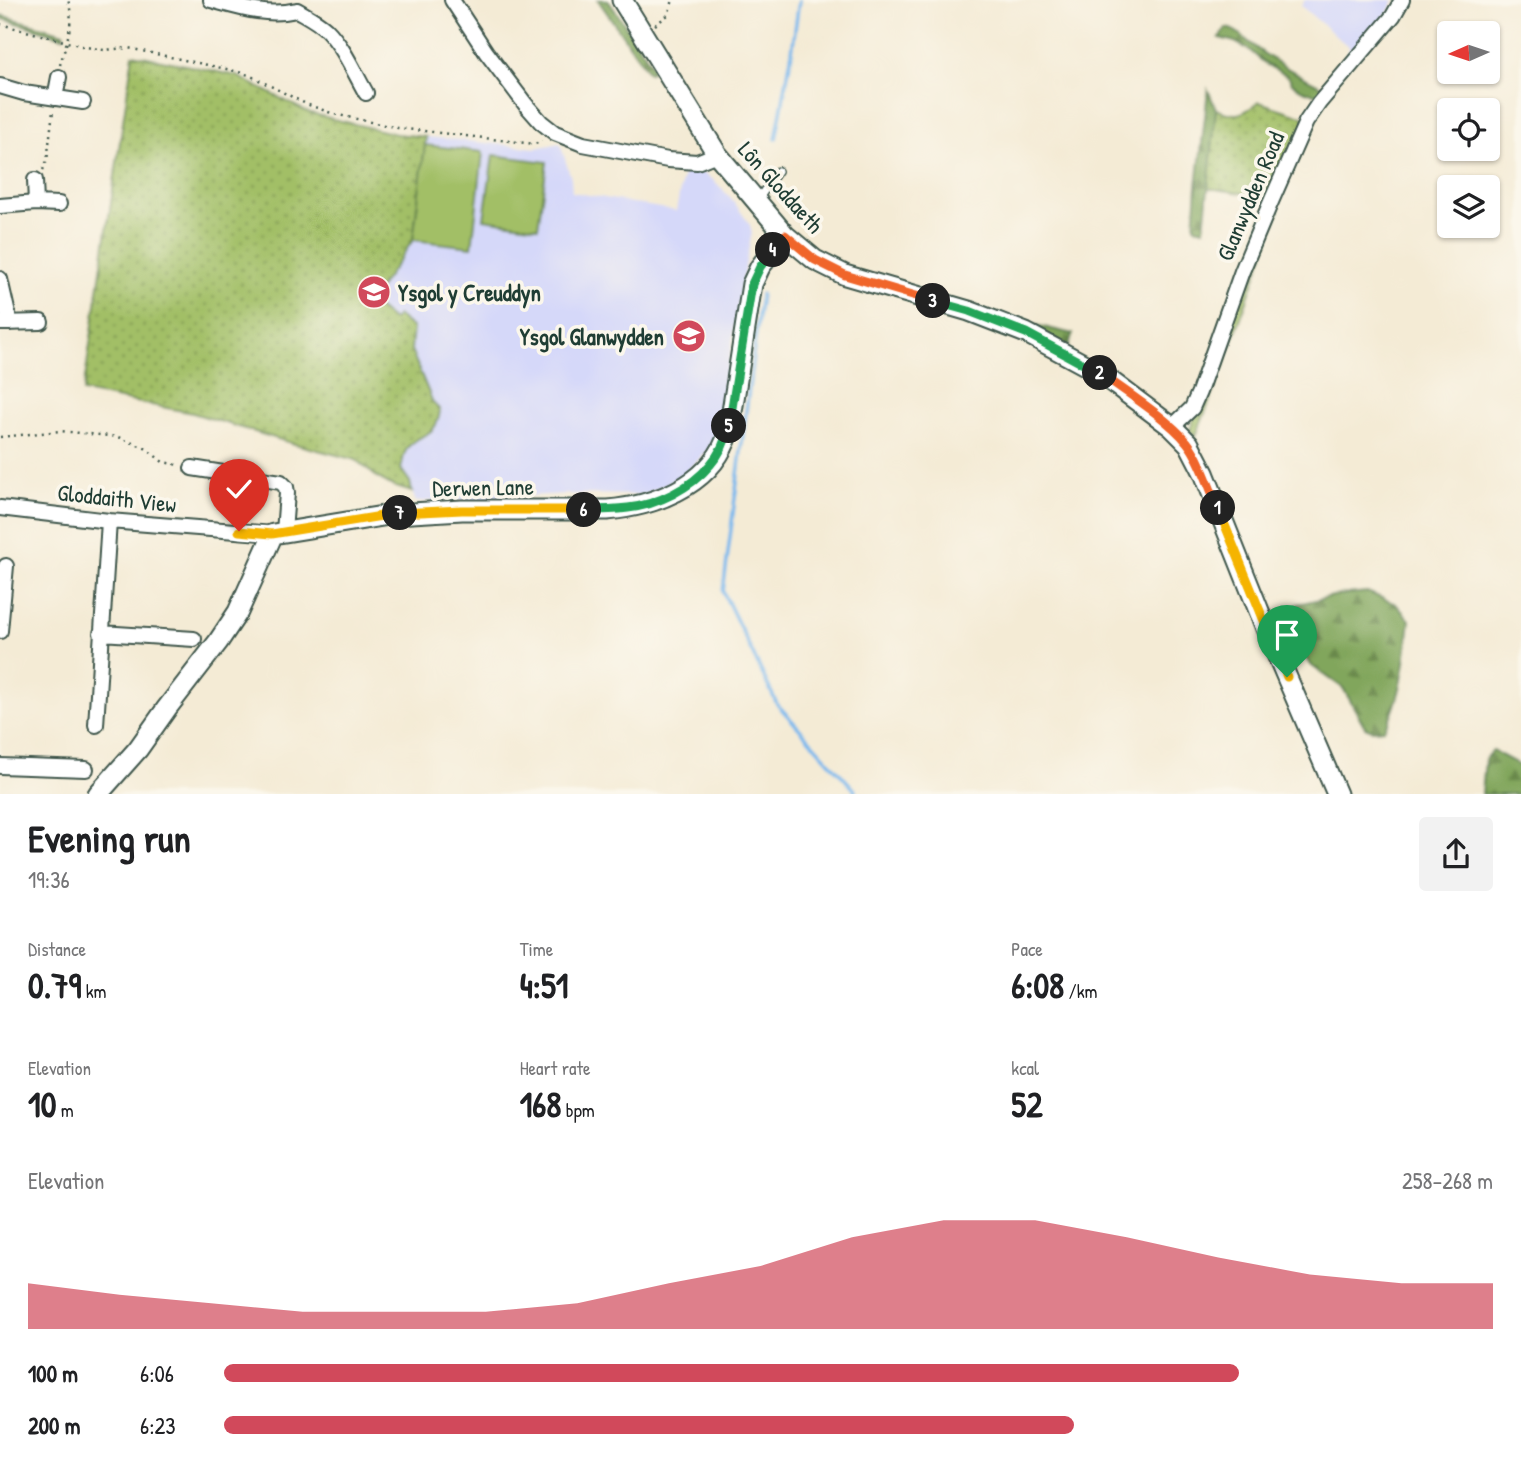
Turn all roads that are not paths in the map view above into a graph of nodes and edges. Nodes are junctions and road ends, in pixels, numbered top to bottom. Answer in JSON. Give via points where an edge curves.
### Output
{"nodes":[{"id":1,"x":211,"y":0,"type":"edge"},
{"id":2,"x":452,"y":0,"type":"edge"},
{"id":3,"x":622,"y":0,"type":"edge"},
{"id":4,"x":1402,"y":0,"type":"edge"},
{"id":5,"x":299,"y":5,"type":"edge"},
{"id":6,"x":58,"y":77,"type":"road end"},
{"id":7,"x":0,"y":86,"type":"edge"},
{"id":8,"x":366,"y":93,"type":"dead end"},
{"id":9,"x":55,"y":97,"type":"junction"},
{"id":10,"x":83,"y":102,"type":"dead end"},
{"id":11,"x":717,"y":154,"type":"junction"},
{"id":12,"x":778,"y":172,"type":"dead end"},
{"id":13,"x":34,"y":180,"type":"road end"},
{"id":14,"x":757,"y":202,"type":"junction"},
{"id":15,"x":36,"y":203,"type":"junction"},
{"id":16,"x":59,"y":204,"type":"dead end"},
{"id":17,"x":0,"y":206,"type":"edge"},
{"id":18,"x":785,"y":235,"type":"junction"},
{"id":19,"x":0,"y":279,"type":"edge"},
{"id":20,"x":41,"y":322,"type":"dead end"},
{"id":21,"x":5,"y":323,"type":"edge"},
{"id":22,"x":1172,"y":427,"type":"junction"},
{"id":23,"x":192,"y":468,"type":"road end"},
{"id":24,"x":0,"y":508,"type":"edge"},
{"id":25,"x":109,"y":521,"type":"junction"},
{"id":26,"x":278,"y":533,"type":"junction"},
{"id":27,"x":6,"y":566,"type":"dead end"},
{"id":28,"x":0,"y":631,"type":"edge"},
{"id":29,"x":101,"y":633,"type":"junction"},
{"id":30,"x":194,"y":639,"type":"dead end"},
{"id":31,"x":96,"y":725,"type":"dead end"},
{"id":32,"x":0,"y":766,"type":"edge"},
{"id":33,"x":86,"y":769,"type":"dead end"},
{"id":34,"x":98,"y":794,"type":"edge"},
{"id":35,"x":1337,"y":794,"type":"edge"}],
"edges":[{"from":1,"to":5,"type":"street","via":[[269,14]]},
{"from":2,"to":11,"type":"street","via":[[526,106],[555,133],[583,144],[668,160],[697,162]]},
{"from":3,"to":11,"type":"street","name":"Lôn Gloddaeth"},
{"from":4,"to":22,"type":"street","name":"Glanwydden Road","via":[[1306,122],[1242,271],[1192,408]]},
{"from":5,"to":8,"type":"street","via":[[327,30]]},
{"from":6,"to":9,"type":"street"},
{"from":7,"to":9,"type":"street"},
{"from":9,"to":10,"type":"street"},
{"from":11,"to":14,"type":"street","name":"Lôn Gloddaeth"},
{"from":12,"to":14,"type":"lane"},
{"from":13,"to":15,"type":"street"},
{"from":14,"to":18,"type":"street","name":"Lôn Gloddaeth"},
{"from":15,"to":16,"type":"street"},
{"from":15,"to":17,"type":"street"},
{"from":18,"to":22,"type":"street","name":"Lôn Gloddaeth","via":[[815,260],[845,275],[969,311],[1026,333],[1100,373]]},
{"from":18,"to":26,"type":"street","name":"Derwen Lane","via":[[752,284],[726,439],[709,467],[668,496],[630,508],[395,513]]},
{"from":19,"to":21,"type":"street"},
{"from":20,"to":21,"type":"street"},
{"from":22,"to":35,"type":"street","name":"Lôn Gloddaeth","via":[[1189,444],[1204,473]]},
{"from":23,"to":26,"type":"street","via":[[281,482],[287,493]]},
{"from":24,"to":25,"type":"street","name":"Gloddaith View"},
{"from":25,"to":26,"type":"street","name":"Gloddaith View"},
{"from":25,"to":29,"type":"street"},
{"from":26,"to":34,"type":"street","via":[[218,642],[138,749]]},
{"from":27,"to":28,"type":"street"},
{"from":29,"to":30,"type":"street"},
{"from":29,"to":31,"type":"street"},
{"from":32,"to":33,"type":"street"}]}
